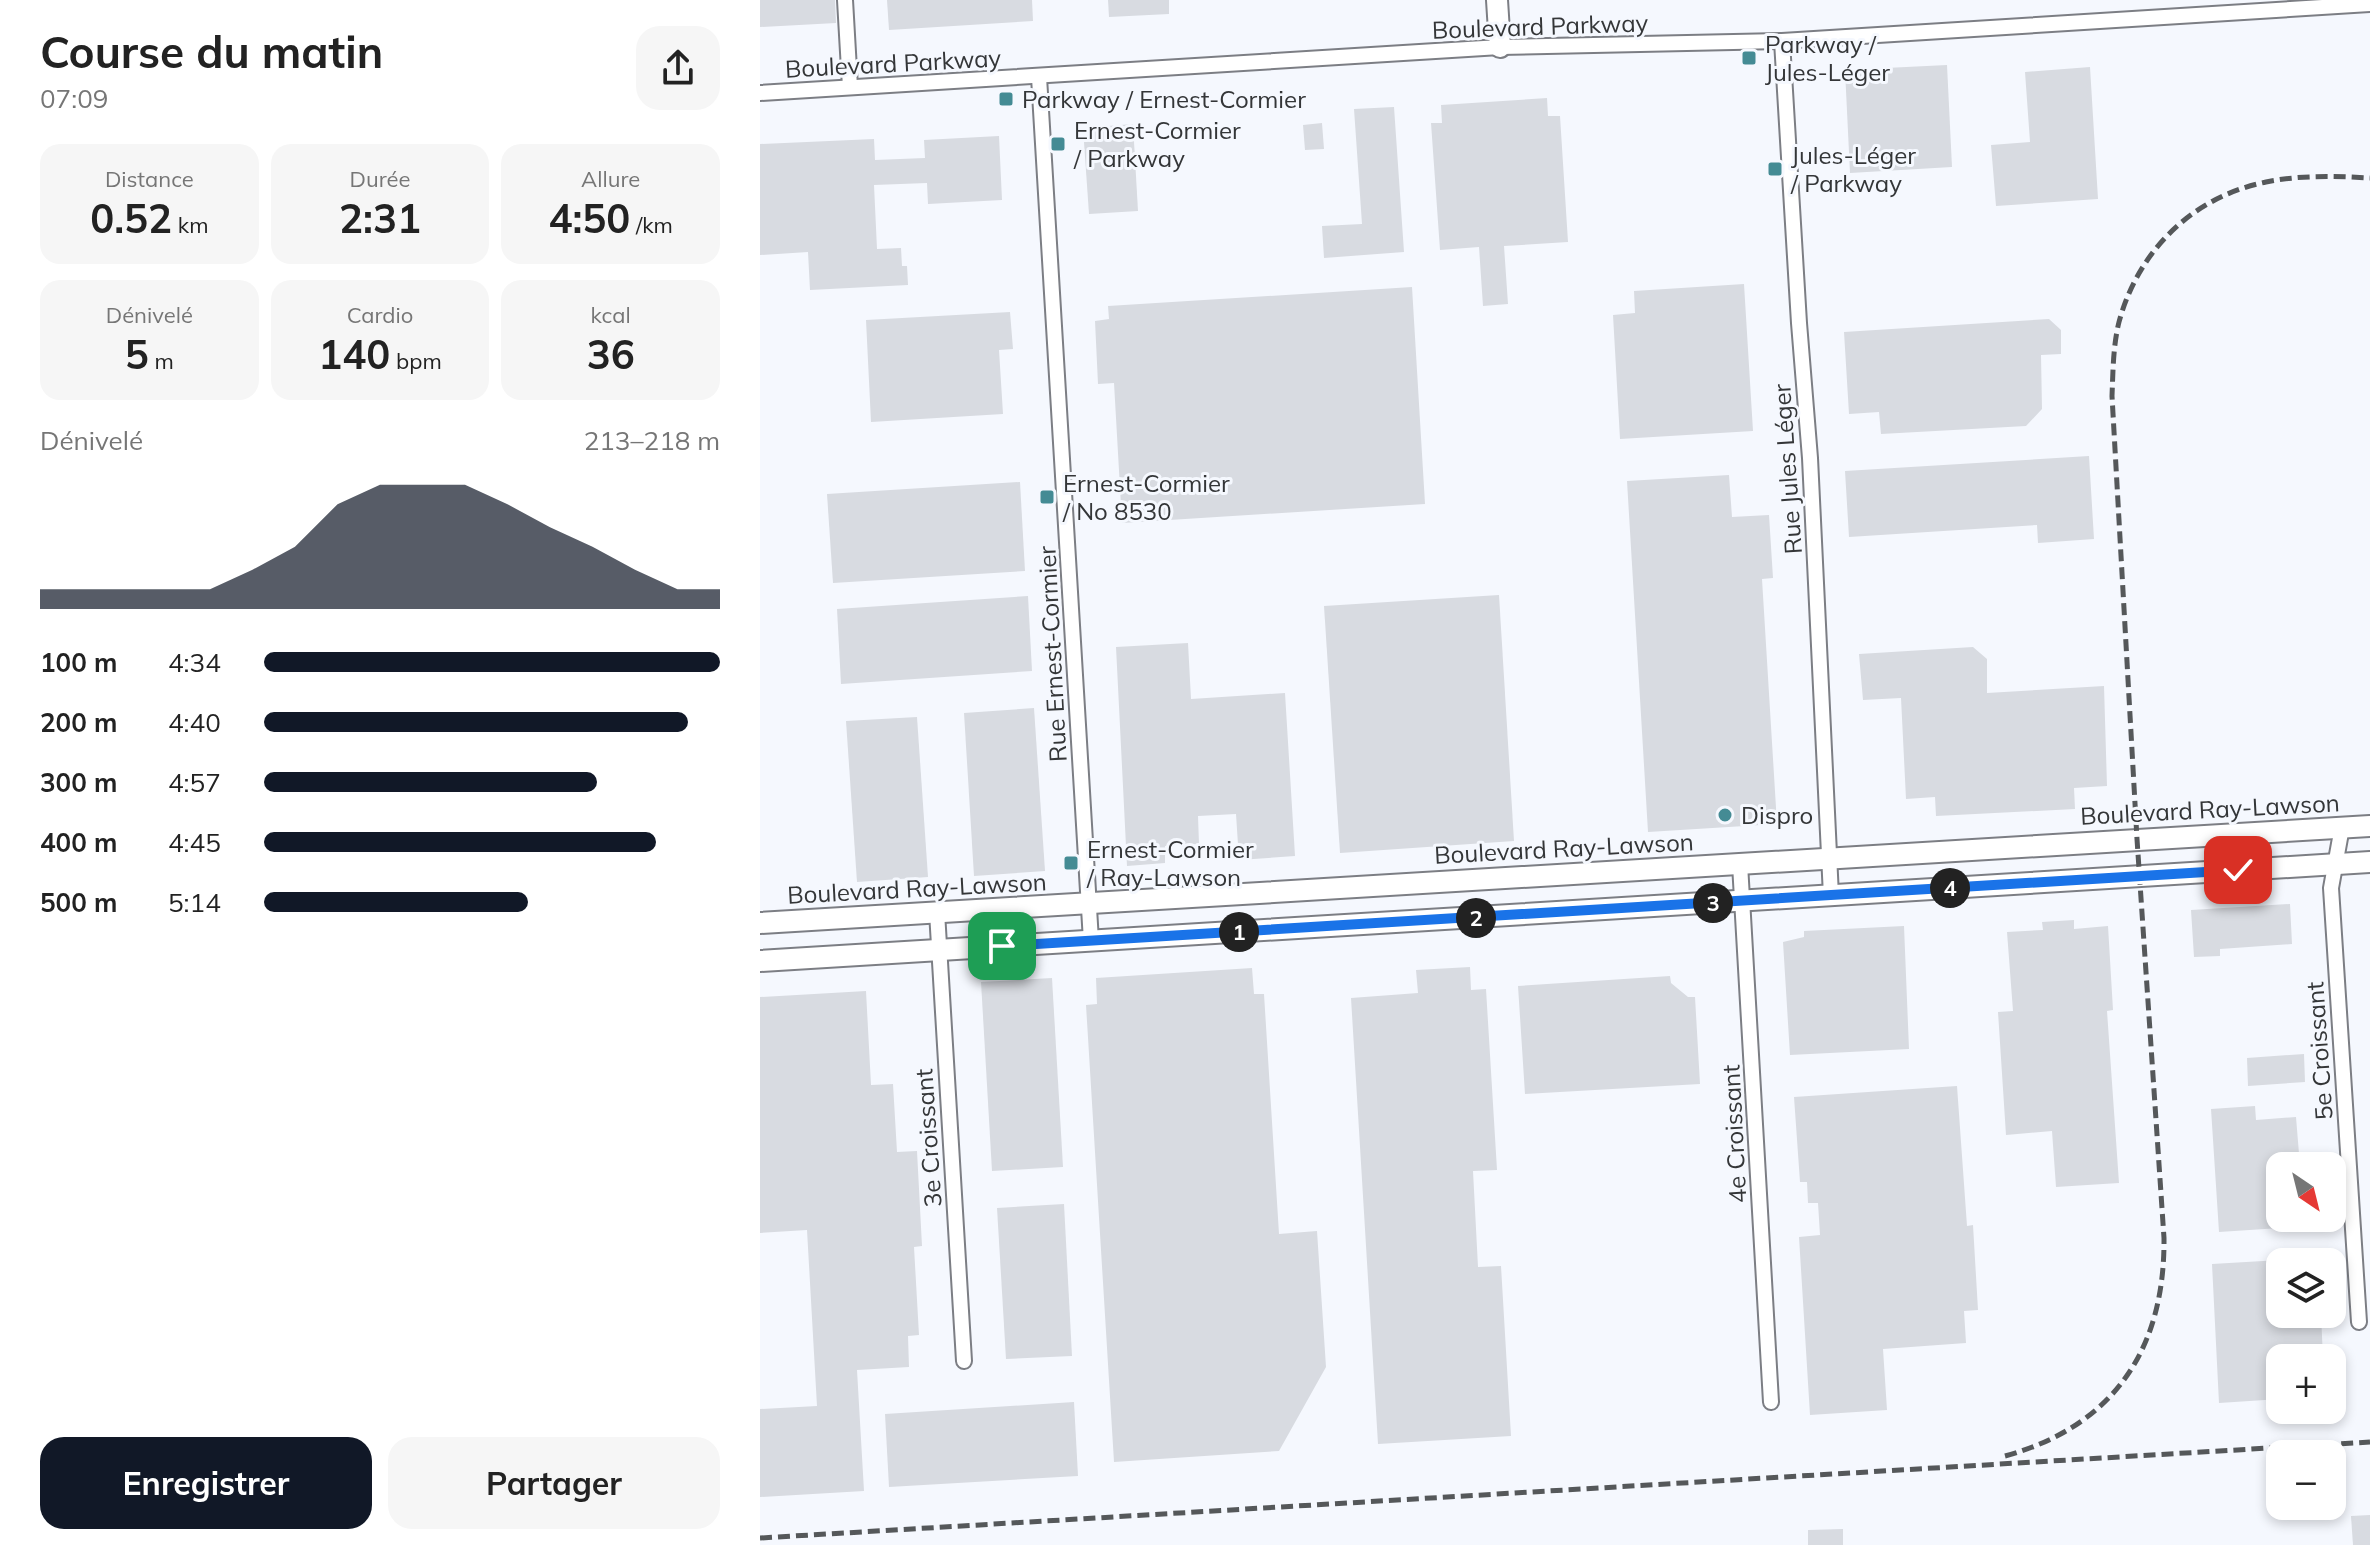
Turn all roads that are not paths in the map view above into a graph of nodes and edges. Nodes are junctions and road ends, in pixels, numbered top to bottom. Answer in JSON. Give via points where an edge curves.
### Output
{"nodes":[{"id":1,"x":845,"y":0,"type":"edge"},
{"id":2,"x":1497,"y":0,"type":"edge"},
{"id":3,"x":2370,"y":4,"type":"edge"},
{"id":4,"x":1782,"y":41,"type":"junction"},
{"id":5,"x":1500,"y":47,"type":"junction"},
{"id":6,"x":1039,"y":77,"type":"junction"},
{"id":7,"x":850,"y":87,"type":"junction"},
{"id":8,"x":760,"y":93,"type":"edge"},
{"id":9,"x":2370,"y":826,"type":"edge"},
{"id":10,"x":2342,"y":827,"type":"junction"},
{"id":11,"x":1829,"y":858,"type":"junction"},
{"id":12,"x":2370,"y":862,"type":"edge"},
{"id":13,"x":1740,"y":864,"type":"junction"},
{"id":14,"x":2335,"y":864,"type":"junction"},
{"id":15,"x":1831,"y":896,"type":"junction"},
{"id":16,"x":1742,"y":901,"type":"junction"},
{"id":17,"x":1089,"y":904,"type":"junction"},
{"id":18,"x":937,"y":912,"type":"junction"},
{"id":19,"x":760,"y":923,"type":"edge"},
{"id":20,"x":1091,"y":941,"type":"junction"},
{"id":21,"x":940,"y":950,"type":"junction"},
{"id":22,"x":760,"y":961,"type":"edge"},
{"id":23,"x":2359,"y":1322,"type":"dead end"},
{"id":24,"x":964,"y":1361,"type":"dead end"},
{"id":25,"x":1771,"y":1402,"type":"dead end"}],
"edges":[{"from":1,"to":7,"type":"street"},
{"from":2,"to":5,"type":"street"},
{"from":3,"to":4,"type":"street","name":"Boulevard Parkway"},
{"from":4,"to":5,"type":"street","name":"Boulevard Parkway"},
{"from":4,"to":11,"type":"street","name":"Rue Jules Léger","via":[[1810,458]]},
{"from":5,"to":6,"type":"street","name":"Boulevard Parkway"},
{"from":6,"to":7,"type":"street","name":"Boulevard Parkway"},
{"from":6,"to":17,"type":"street","name":"Rue Ernest-Cormier"},
{"from":7,"to":8,"type":"street","name":"Boulevard Parkway"},
{"from":9,"to":10,"type":"street","name":"Boulevard Ray-Lawson"},
{"from":10,"to":11,"type":"street","name":"Boulevard Ray-Lawson"},
{"from":10,"to":14,"type":"street","name":"5e Croissant"},
{"from":11,"to":13,"type":"street","name":"Boulevard Ray-Lawson"},
{"from":11,"to":15,"type":"street","name":"Rue Jules Léger"},
{"from":12,"to":14,"type":"street"},
{"from":13,"to":16,"type":"street","name":"4e Croissant"},
{"from":13,"to":17,"type":"street","name":"Boulevard Ray-Lawson"},
{"from":14,"to":15,"type":"street"},
{"from":14,"to":23,"type":"street","name":"5e Croissant","via":[[2331,888]]},
{"from":15,"to":16,"type":"street"},
{"from":16,"to":20,"type":"street"},
{"from":16,"to":25,"type":"street","name":"4e Croissant"},
{"from":17,"to":18,"type":"street","name":"Boulevard Ray-Lawson"},
{"from":17,"to":20,"type":"street","name":"Rue Ernest-Cormier"},
{"from":18,"to":19,"type":"street","name":"Boulevard Ray-Lawson"},
{"from":18,"to":21,"type":"street","name":"3e Croissant"},
{"from":20,"to":21,"type":"street"},
{"from":21,"to":22,"type":"street"},
{"from":21,"to":24,"type":"street","name":"3e Croissant"}]}
